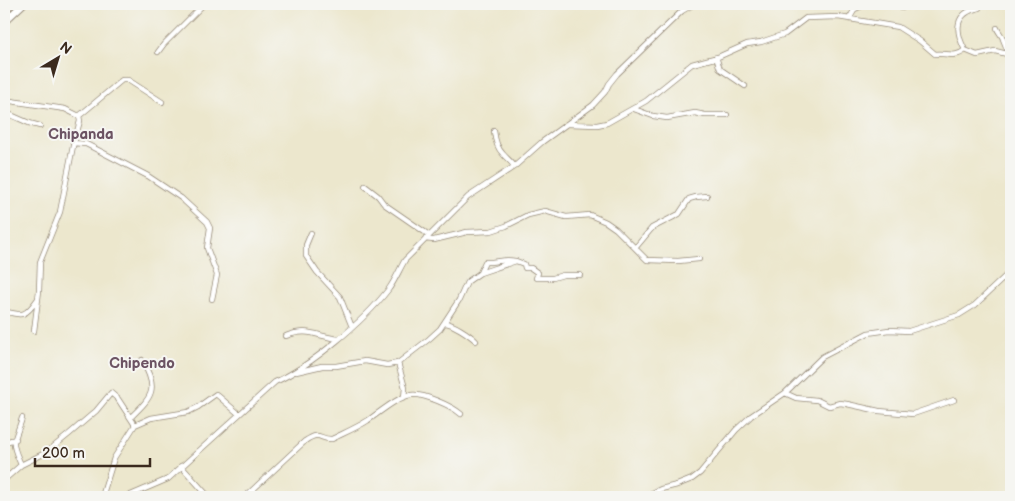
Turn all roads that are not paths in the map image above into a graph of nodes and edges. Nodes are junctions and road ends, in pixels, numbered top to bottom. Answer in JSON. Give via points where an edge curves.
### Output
{"nodes":[{"id":1,"x":13,"y":4,"type":"edge"},
{"id":2,"x":24,"y":4,"type":"edge"},
{"id":3,"x":204,"y":4,"type":"edge"},
{"id":4,"x":694,"y":4,"type":"edge"},
{"id":5,"x":866,"y":4,"type":"edge"},
{"id":6,"x":976,"y":4,"type":"edge"},
{"id":7,"x":4,"y":12,"type":"edge"},
{"id":8,"x":848,"y":18,"type":"junction"},
{"id":9,"x":4,"y":22,"type":"edge"},
{"id":10,"x":997,"y":28,"type":"dead end"},
{"id":11,"x":965,"y":50,"type":"junction"},
{"id":12,"x":158,"y":52,"type":"dead end"},
{"id":13,"x":1010,"y":54,"type":"edge"},
{"id":14,"x":716,"y":57,"type":"junction"},
{"id":15,"x":1011,"y":68,"type":"edge"},
{"id":16,"x":745,"y":86,"type":"dead end"},
{"id":17,"x":4,"y":100,"type":"edge"},
{"id":18,"x":162,"y":102,"type":"dead end"},
{"id":19,"x":634,"y":109,"type":"junction"},
{"id":20,"x":4,"y":112,"type":"edge"},
{"id":21,"x":727,"y":115,"type":"dead end"},
{"id":22,"x":79,"y":116,"type":"junction"},
{"id":23,"x":568,"y":124,"type":"junction"},
{"id":24,"x":40,"y":126,"type":"dead end"},
{"id":25,"x":494,"y":131,"type":"dead end"},
{"id":26,"x":73,"y":143,"type":"junction"},
{"id":27,"x":514,"y":166,"type":"junction"},
{"id":28,"x":366,"y":186,"type":"dead end"},
{"id":29,"x":707,"y":196,"type":"dead end"},
{"id":30,"x":311,"y":233,"type":"dead end"},
{"id":31,"x":427,"y":237,"type":"junction"},
{"id":32,"x":636,"y":248,"type":"junction"},
{"id":33,"x":699,"y":259,"type":"dead end"},
{"id":34,"x":516,"y":261,"type":"junction"},
{"id":35,"x":1011,"y":272,"type":"edge"},
{"id":36,"x":480,"y":273,"type":"junction"},
{"id":37,"x":580,"y":275,"type":"dead end"},
{"id":38,"x":212,"y":299,"type":"dead end"},
{"id":39,"x":38,"y":300,"type":"junction"},
{"id":40,"x":4,"y":310,"type":"edge"},
{"id":41,"x":444,"y":323,"type":"junction"},
{"id":42,"x":352,"y":327,"type":"junction"},
{"id":43,"x":34,"y":330,"type":"dead end"},
{"id":44,"x":286,"y":336,"type":"dead end"},
{"id":45,"x":338,"y":339,"type":"junction"},
{"id":46,"x":476,"y":341,"type":"dead end"},
{"id":47,"x":142,"y":360,"type":"dead end"},
{"id":48,"x":398,"y":363,"type":"junction"},
{"id":49,"x":294,"y":372,"type":"junction"},
{"id":50,"x":785,"y":393,"type":"junction"},
{"id":51,"x":404,"y":397,"type":"junction"},
{"id":52,"x":954,"y":400,"type":"dead end"},
{"id":53,"x":239,"y":414,"type":"junction"},
{"id":54,"x":461,"y":414,"type":"dead end"},
{"id":55,"x":131,"y":417,"type":"junction"},
{"id":56,"x":22,"y":418,"type":"dead end"},
{"id":57,"x":135,"y":425,"type":"junction"},
{"id":58,"x":16,"y":439,"type":"junction"},
{"id":59,"x":4,"y":442,"type":"edge"},
{"id":60,"x":21,"y":466,"type":"junction"},
{"id":61,"x":181,"y":466,"type":"junction"},
{"id":62,"x":4,"y":480,"type":"edge"},
{"id":63,"x":102,"y":497,"type":"edge"},
{"id":64,"x":126,"y":497,"type":"edge"},
{"id":65,"x":209,"y":497,"type":"edge"},
{"id":66,"x":245,"y":497,"type":"edge"},
{"id":67,"x":644,"y":497,"type":"edge"}],
"edges":[{"from":1,"to":7,"type":"street"},
{"from":2,"to":9,"type":"highway"},
{"from":3,"to":12,"type":"street"},
{"from":4,"to":23,"type":"street","via":[[682,11],[617,74],[600,99]]},
{"from":5,"to":8,"type":"street","via":[[855,9]]},
{"from":6,"to":11,"type":"street","via":[[979,8],[967,13],[958,25],[958,36]]},
{"from":8,"to":11,"type":"street","via":[[898,27],[933,54],[955,55]]},
{"from":8,"to":14,"type":"street","via":[[806,18],[785,34]]},
{"from":10,"to":13,"type":"street"},
{"from":11,"to":13,"type":"street","via":[[977,55],[995,51]]},
{"from":13,"to":15,"type":"street"},
{"from":14,"to":16,"type":"street","via":[[720,69]]},
{"from":14,"to":19,"type":"street","via":[[692,64]]},
{"from":17,"to":22,"type":"street","via":[[65,109]]},
{"from":18,"to":22,"type":"street","via":[[128,80],[122,80]]},
{"from":19,"to":21,"type":"street","via":[[667,118],[695,113]]},
{"from":19,"to":23,"type":"street","via":[[603,124]]},
{"from":20,"to":24,"type":"street"},
{"from":22,"to":26,"type":"street"},
{"from":23,"to":27,"type":"street"},
{"from":25,"to":27,"type":"street","via":[[501,152]]},
{"from":26,"to":38,"type":"street","via":[[86,144],[148,176],[181,198],[207,222],[210,228],[207,248],[217,275]]},
{"from":26,"to":39,"type":"street","via":[[60,212],[40,262]]},
{"from":27,"to":31,"type":"street","via":[[468,197]]},
{"from":28,"to":31,"type":"street"},
{"from":29,"to":32,"type":"street","via":[[690,199],[679,214],[652,228]]},
{"from":30,"to":42,"type":"street","via":[[306,256],[340,297]]},
{"from":31,"to":32,"type":"street","via":[[434,240],[467,232],[491,231],[544,211],[566,217],[586,214],[596,217],[616,229]]},
{"from":31,"to":42,"type":"street","via":[[405,260],[385,294]]},
{"from":32,"to":33,"type":"street","via":[[650,261]]},
{"from":34,"to":36,"type":"street"},
{"from":34,"to":36,"type":"street","via":[[485,262]]},
{"from":34,"to":37,"type":"street","via":[[538,273],[536,278]]},
{"from":35,"to":50,"type":"street","via":[[959,315],[909,331],[873,332],[860,336],[822,358]]},
{"from":36,"to":41,"type":"street","via":[[467,282]]},
{"from":39,"to":40,"type":"street","via":[[25,314]]},
{"from":39,"to":43,"type":"street"},
{"from":41,"to":46,"type":"street","via":[[462,330]]},
{"from":41,"to":48,"type":"street","via":[[430,339]]},
{"from":42,"to":45,"type":"street"},
{"from":44,"to":45,"type":"street","via":[[315,332]]},
{"from":45,"to":49,"type":"street"},
{"from":47,"to":55,"type":"street","via":[[150,376],[151,393]]},
{"from":48,"to":49,"type":"street","via":[[387,365],[365,361]]},
{"from":48,"to":51,"type":"street","via":[[405,388]]},
{"from":49,"to":53,"type":"street","via":[[275,382]]},
{"from":50,"to":52,"type":"street","via":[[829,406],[840,403],[896,413],[921,412]]},
{"from":50,"to":67,"type":"street","via":[[751,416],[692,479]]},
{"from":51,"to":54,"type":"street","via":[[420,396],[450,406]]},
{"from":51,"to":66,"type":"street","via":[[332,439],[314,435]]},
{"from":53,"to":57,"type":"street","via":[[216,394],[188,412],[151,418]]},
{"from":53,"to":61,"type":"street"},
{"from":55,"to":57,"type":"street"},
{"from":55,"to":60,"type":"street","via":[[111,393],[89,417],[47,452]]},
{"from":56,"to":58,"type":"street"},
{"from":57,"to":63,"type":"street","via":[[114,458]]},
{"from":58,"to":59,"type":"street"},
{"from":58,"to":60,"type":"street","via":[[14,446]]},
{"from":60,"to":62,"type":"street"},
{"from":61,"to":64,"type":"street","via":[[168,479]]},
{"from":61,"to":65,"type":"street"}]}
